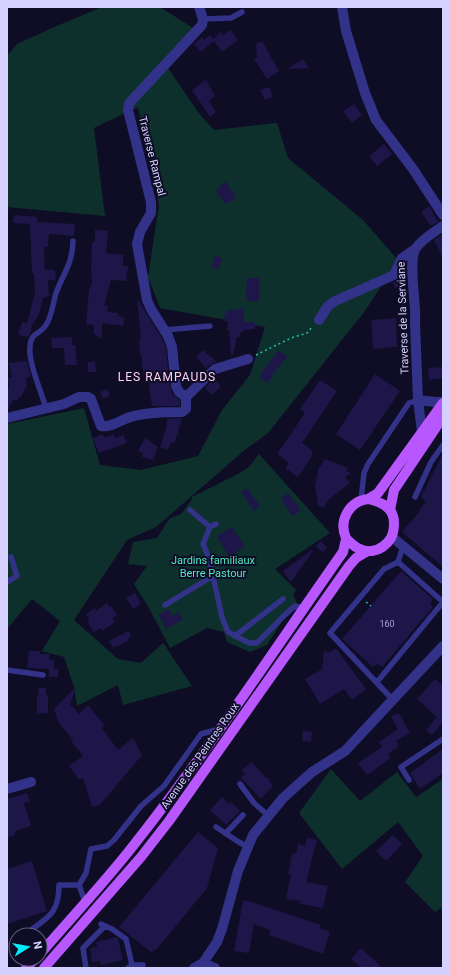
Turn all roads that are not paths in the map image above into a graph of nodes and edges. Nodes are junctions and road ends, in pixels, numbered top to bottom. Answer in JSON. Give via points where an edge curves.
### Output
{"nodes":[{"id":1,"x":199,"y":7,"type":"edge"},
{"id":2,"x":342,"y":7,"type":"edge"},
{"id":3,"x":242,"y":12,"type":"dead end"},
{"id":4,"x":203,"y":19,"type":"junction"},
{"id":5,"x":443,"y":215,"type":"edge"},
{"id":6,"x":443,"y":226,"type":"edge"},
{"id":7,"x":72,"y":240,"type":"dead end"},
{"id":8,"x":415,"y":249,"type":"junction"},
{"id":9,"x":319,"y":320,"type":"road end"},
{"id":10,"x":210,"y":326,"type":"dead end"},
{"id":11,"x":164,"y":330,"type":"junction"},
{"id":12,"x":248,"y":359,"type":"road end"},
{"id":13,"x":186,"y":397,"type":"junction"},
{"id":14,"x":418,"y":400,"type":"junction"},
{"id":15,"x":443,"y":402,"type":"edge"},
{"id":16,"x":46,"y":408,"type":"junction"},
{"id":17,"x":443,"y":417,"type":"edge"},
{"id":18,"x":7,"y":418,"type":"edge"},
{"id":19,"x":422,"y":432,"type":"junction"},
{"id":20,"x":443,"y":445,"type":"edge"},
{"id":21,"x":415,"y":496,"type":"dead end"},
{"id":22,"x":364,"y":500,"type":"junction"},
{"id":23,"x":190,"y":510,"type":"dead end"},
{"id":24,"x":390,"y":510,"type":"junction"},
{"id":25,"x":216,"y":524,"type":"dead end"},
{"id":26,"x":210,"y":527,"type":"junction"},
{"id":27,"x":392,"y":537,"type":"junction"},
{"id":28,"x":346,"y":539,"type":"junction"},
{"id":29,"x":403,"y":546,"type":"junction"},
{"id":30,"x":366,"y":552,"type":"junction"},
{"id":31,"x":11,"y":557,"type":"dead end"},
{"id":32,"x":398,"y":562,"type":"junction"},
{"id":33,"x":212,"y":576,"type":"junction"},
{"id":34,"x":443,"y":579,"type":"edge"},
{"id":35,"x":7,"y":582,"type":"edge"},
{"id":36,"x":283,"y":599,"type":"dead end"},
{"id":37,"x":165,"y":605,"type":"dead end"},
{"id":38,"x":304,"y":608,"type":"junction"},
{"id":39,"x":235,"y":636,"type":"junction"},
{"id":40,"x":443,"y":646,"type":"edge"},
{"id":41,"x":7,"y":670,"type":"edge"},
{"id":42,"x":44,"y":676,"type":"dead end"},
{"id":43,"x":377,"y":682,"type":"junction"},
{"id":44,"x":393,"y":700,"type":"junction"},
{"id":45,"x":220,"y":729,"type":"junction"},
{"id":46,"x":443,"y":739,"type":"edge"},
{"id":47,"x":409,"y":780,"type":"dead end"},
{"id":48,"x":31,"y":782,"type":"dead end"},
{"id":49,"x":240,"y":784,"type":"dead end"},
{"id":50,"x":7,"y":789,"type":"edge"},
{"id":51,"x":243,"y":815,"type":"dead end"},
{"id":52,"x":268,"y":816,"type":"junction"},
{"id":53,"x":216,"y":826,"type":"dead end"},
{"id":54,"x":226,"y":833,"type":"junction"},
{"id":55,"x":248,"y":847,"type":"junction"},
{"id":56,"x":79,"y":885,"type":"junction"},
{"id":57,"x":85,"y":902,"type":"junction"},
{"id":58,"x":35,"y":927,"type":"edge"},
{"id":59,"x":48,"y":945,"type":"edge"},
{"id":60,"x":143,"y":965,"type":"dead end"},
{"id":61,"x":130,"y":966,"type":"edge"},
{"id":62,"x":198,"y":966,"type":"edge"},
{"id":63,"x":44,"y":968,"type":"edge"},
{"id":64,"x":86,"y":968,"type":"edge"},
{"id":65,"x":215,"y":968,"type":"edge"}],
"edges":[{"from":1,"to":4,"type":"street"},
{"from":2,"to":5,"type":"street","via":[[354,59],[376,120]]},
{"from":3,"to":4,"type":"lane","via":[[231,18]]},
{"from":4,"to":11,"type":"street","name":"Traverse Rampal","via":[[202,24],[129,104],[128,110],[151,202],[151,213],[140,232],[137,244],[148,300]]},
{"from":6,"to":8,"type":"street","name":"Traverse de la Serviane"},
{"from":7,"to":16,"type":"lane","via":[[68,268],[56,292],[46,326],[34,335],[30,343],[29,354]]},
{"from":8,"to":9,"type":"street","via":[[402,258],[394,275],[335,301],[328,306]]},
{"from":8,"to":14,"type":"street","name":"Traverse de la Serviane","via":[[412,259]]},
{"from":10,"to":11,"type":"lane"},
{"from":11,"to":13,"type":"street","name":"Traverse Rampal","via":[[172,347],[176,386]]},
{"from":12,"to":13,"type":"street","via":[[215,369]]},
{"from":13,"to":16,"type":"street","via":[[186,409],[182,412],[134,416],[106,427],[101,426],[88,397],[79,397]]},
{"from":14,"to":15,"type":"street"},
{"from":14,"to":19,"type":"street","name":"Traverse de la Serviane"},
{"from":14,"to":22,"type":"lane","via":[[409,403],[368,464],[364,473]]},
{"from":15,"to":19,"type":"main road"},
{"from":16,"to":18,"type":"street"},
{"from":17,"to":24,"type":"main road","via":[[394,490]]},
{"from":19,"to":22,"type":"main road","via":[[378,493]]},
{"from":20,"to":21,"type":"lane"},
{"from":22,"to":24,"type":"main road","via":[[383,504]]},
{"from":22,"to":28,"type":"main road","via":[[355,503],[348,510],[344,520]]},
{"from":23,"to":26,"type":"lane"},
{"from":24,"to":27,"type":"main road","via":[[394,518]]},
{"from":25,"to":26,"type":"lane"},
{"from":26,"to":33,"type":"lane","via":[[203,544]]},
{"from":27,"to":29,"type":"street"},
{"from":27,"to":30,"type":"main road","via":[[385,545]]},
{"from":28,"to":30,"type":"main road"},
{"from":28,"to":38,"type":"main road","name":"Avenue des Peintres Roux","via":[[343,552]]},
{"from":29,"to":32,"type":"lane"},
{"from":29,"to":34,"type":"street"},
{"from":30,"to":63,"type":"main road","name":"Avenue des Peintres Roux","via":[[356,558],[344,572],[146,851]]},
{"from":31,"to":35,"type":"lane","via":[[17,576]]},
{"from":32,"to":43,"type":"lane","via":[[443,602]]},
{"from":32,"to":43,"type":"lane","via":[[384,569],[330,633]]},
{"from":33,"to":37,"type":"lane"},
{"from":33,"to":39,"type":"lane","via":[[222,617],[228,632]]},
{"from":36,"to":39,"type":"lane"},
{"from":38,"to":39,"type":"lane","via":[[295,606],[257,643],[249,643]]},
{"from":38,"to":45,"type":"main road","name":"Avenue des Peintres Roux"},
{"from":40,"to":44,"type":"street"},
{"from":41,"to":42,"type":"lane"},
{"from":43,"to":44,"type":"lane"},
{"from":44,"to":52,"type":"street","via":[[345,751],[312,772],[283,798]]},
{"from":45,"to":56,"type":"lane","via":[[201,734],[164,786],[140,806],[114,840],[107,846],[91,849],[86,873]]},
{"from":45,"to":57,"type":"main road","name":"Avenue des Peintres Roux","via":[[134,845]]},
{"from":46,"to":47,"type":"lane","via":[[401,767]]},
{"from":48,"to":50,"type":"street"},
{"from":49,"to":52,"type":"lane"},
{"from":51,"to":54,"type":"lane"},
{"from":52,"to":55,"type":"street","via":[[253,835]]},
{"from":53,"to":54,"type":"lane"},
{"from":54,"to":55,"type":"lane"},
{"from":55,"to":62,"type":"street","via":[[238,871],[217,942]]},
{"from":56,"to":57,"type":"lane"},
{"from":56,"to":58,"type":"lane","via":[[59,885],[56,906],[51,916]]},
{"from":57,"to":59,"type":"main road","name":"Avenue des Peintres Roux"},
{"from":60,"to":61,"type":"lane"},
{"from":61,"to":64,"type":"lane","via":[[126,939],[103,925],[83,948]]},
{"from":62,"to":65,"type":"street"}]}
